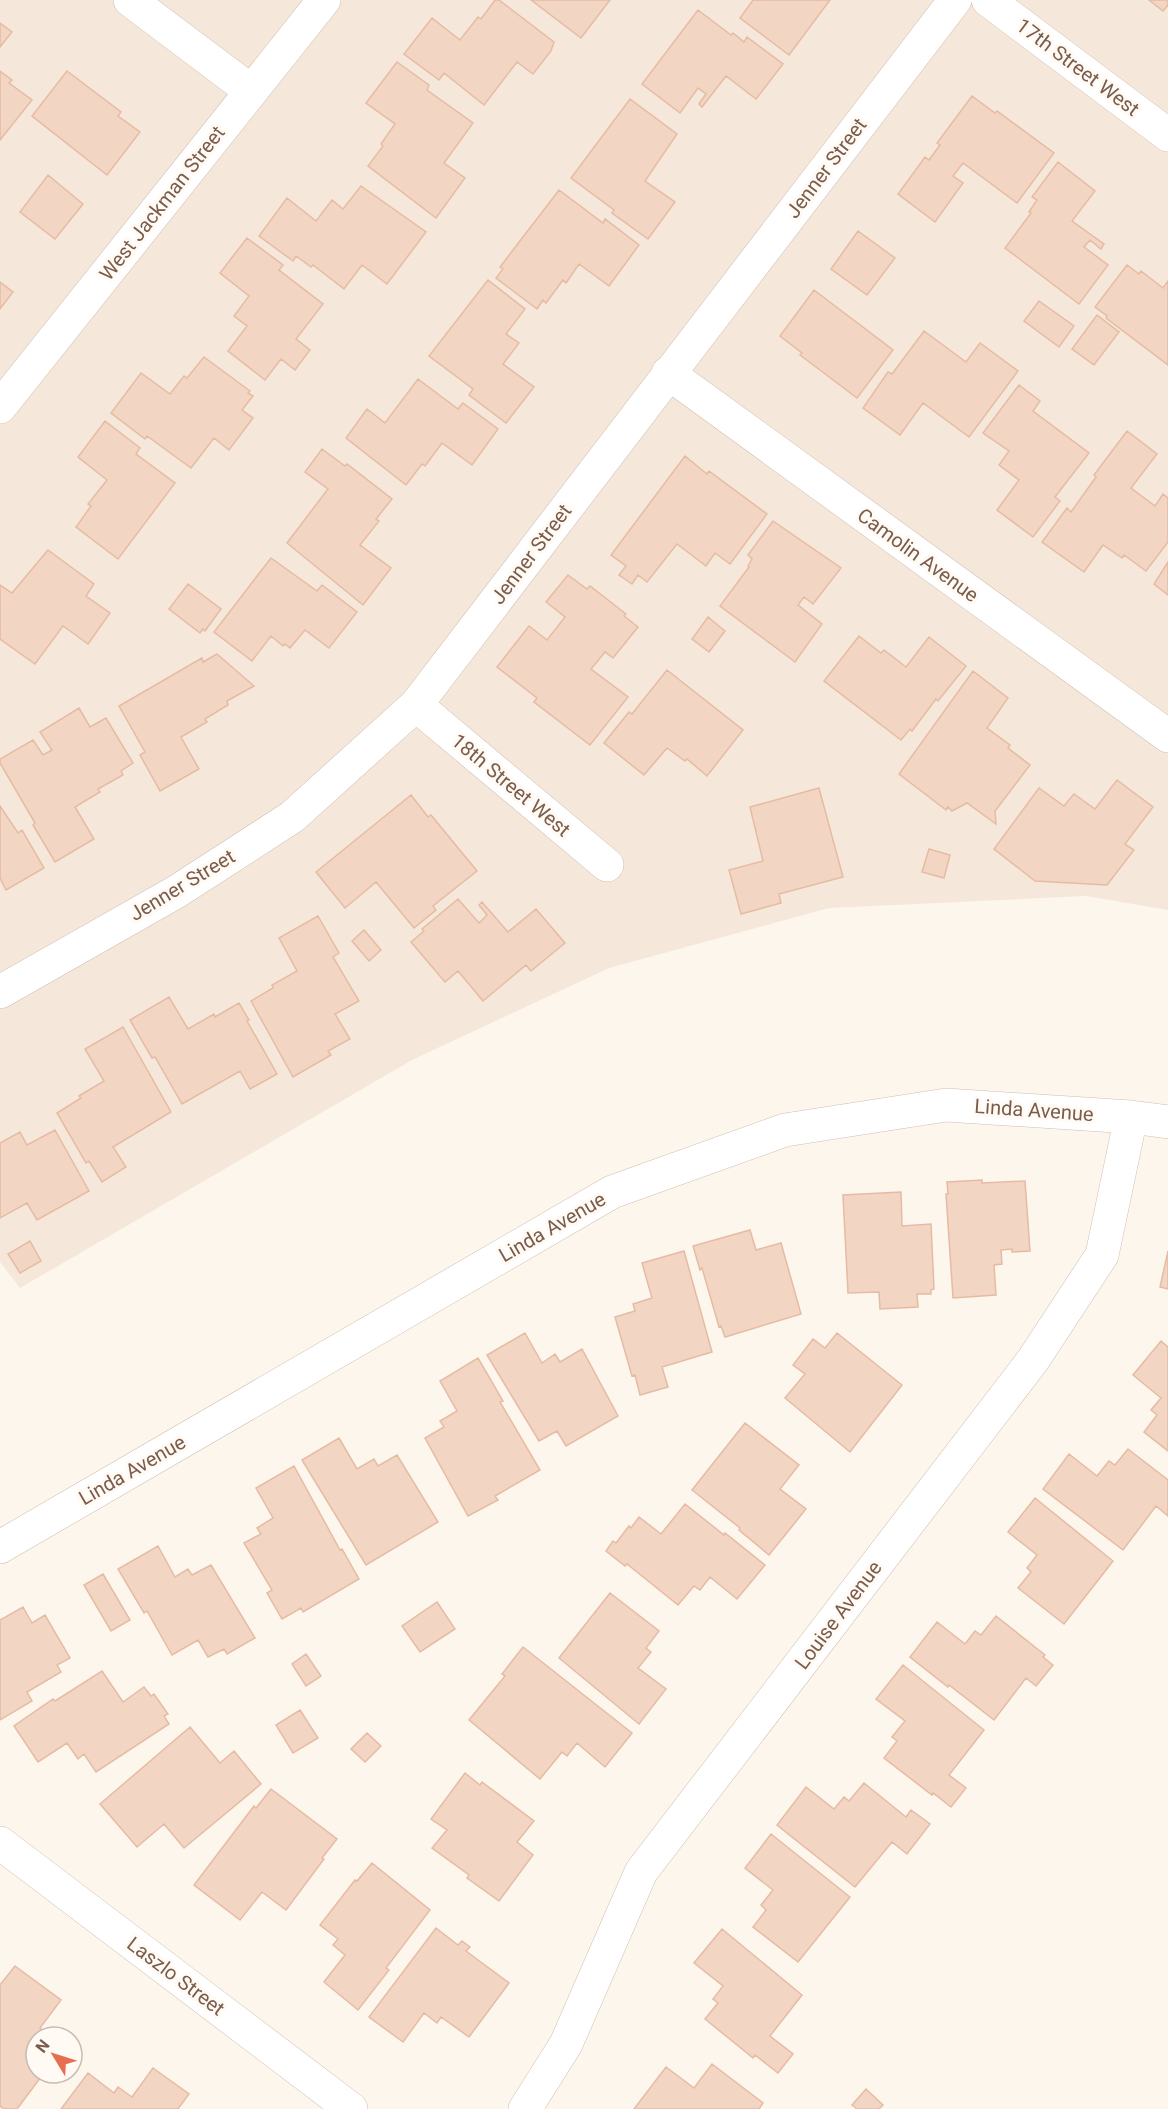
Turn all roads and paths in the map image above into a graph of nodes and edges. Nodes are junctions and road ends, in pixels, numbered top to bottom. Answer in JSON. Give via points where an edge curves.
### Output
{"nodes":[{"id":1,"x":130,"y":0,"type":"edge"},
{"id":2,"x":324,"y":0,"type":"edge"},
{"id":3,"x":955,"y":0,"type":"edge"},
{"id":4,"x":988,"y":0,"type":"edge"},
{"id":5,"x":251,"y":91,"type":"junction"},
{"id":6,"x":1168,"y":135,"type":"edge"},
{"id":7,"x":668,"y":373,"type":"junction"},
{"id":8,"x":0,"y":407,"type":"edge"},
{"id":9,"x":416,"y":705,"type":"junction"},
{"id":10,"x":1168,"y":736,"type":"edge"},
{"id":11,"x":607,"y":865,"type":"dead end"},
{"id":12,"x":0,"y":992,"type":"edge"},
{"id":13,"x":1131,"y":1117,"type":"junction"},
{"id":14,"x":1168,"y":1122,"type":"edge"},
{"id":15,"x":0,"y":1547,"type":"edge"},
{"id":16,"x":0,"y":1843,"type":"edge"},
{"id":17,"x":351,"y":2109,"type":"edge"},
{"id":18,"x":525,"y":2109,"type":"edge"}],
"edges":[{"from":1,"to":5,"type":"street"},
{"from":2,"to":5,"type":"street","name":"West Jackman Street"},
{"from":3,"to":7,"type":"street","name":"Jenner Street"},
{"from":4,"to":6,"type":"street","name":"17th Street West"},
{"from":5,"to":8,"type":"street","name":"West Jackman Street"},
{"from":7,"to":9,"type":"street","name":"Jenner Street"},
{"from":7,"to":10,"type":"street","name":"Camolin Avenue"},
{"from":9,"to":11,"type":"street","name":"18th Street West"},
{"from":9,"to":12,"type":"street","name":"Jenner Street","via":[[292,818],[176,892]]},
{"from":13,"to":14,"type":"street","name":"Linda Avenue"},
{"from":13,"to":15,"type":"street","name":"Linda Avenue","via":[[946,1105],[785,1130],[612,1192]]},
{"from":13,"to":18,"type":"street","name":"Louise Avenue","via":[[1102,1255],[1033,1360],[641,1872],[566,2044]]},
{"from":16,"to":17,"type":"street","name":"Laszlo Street"}]}
